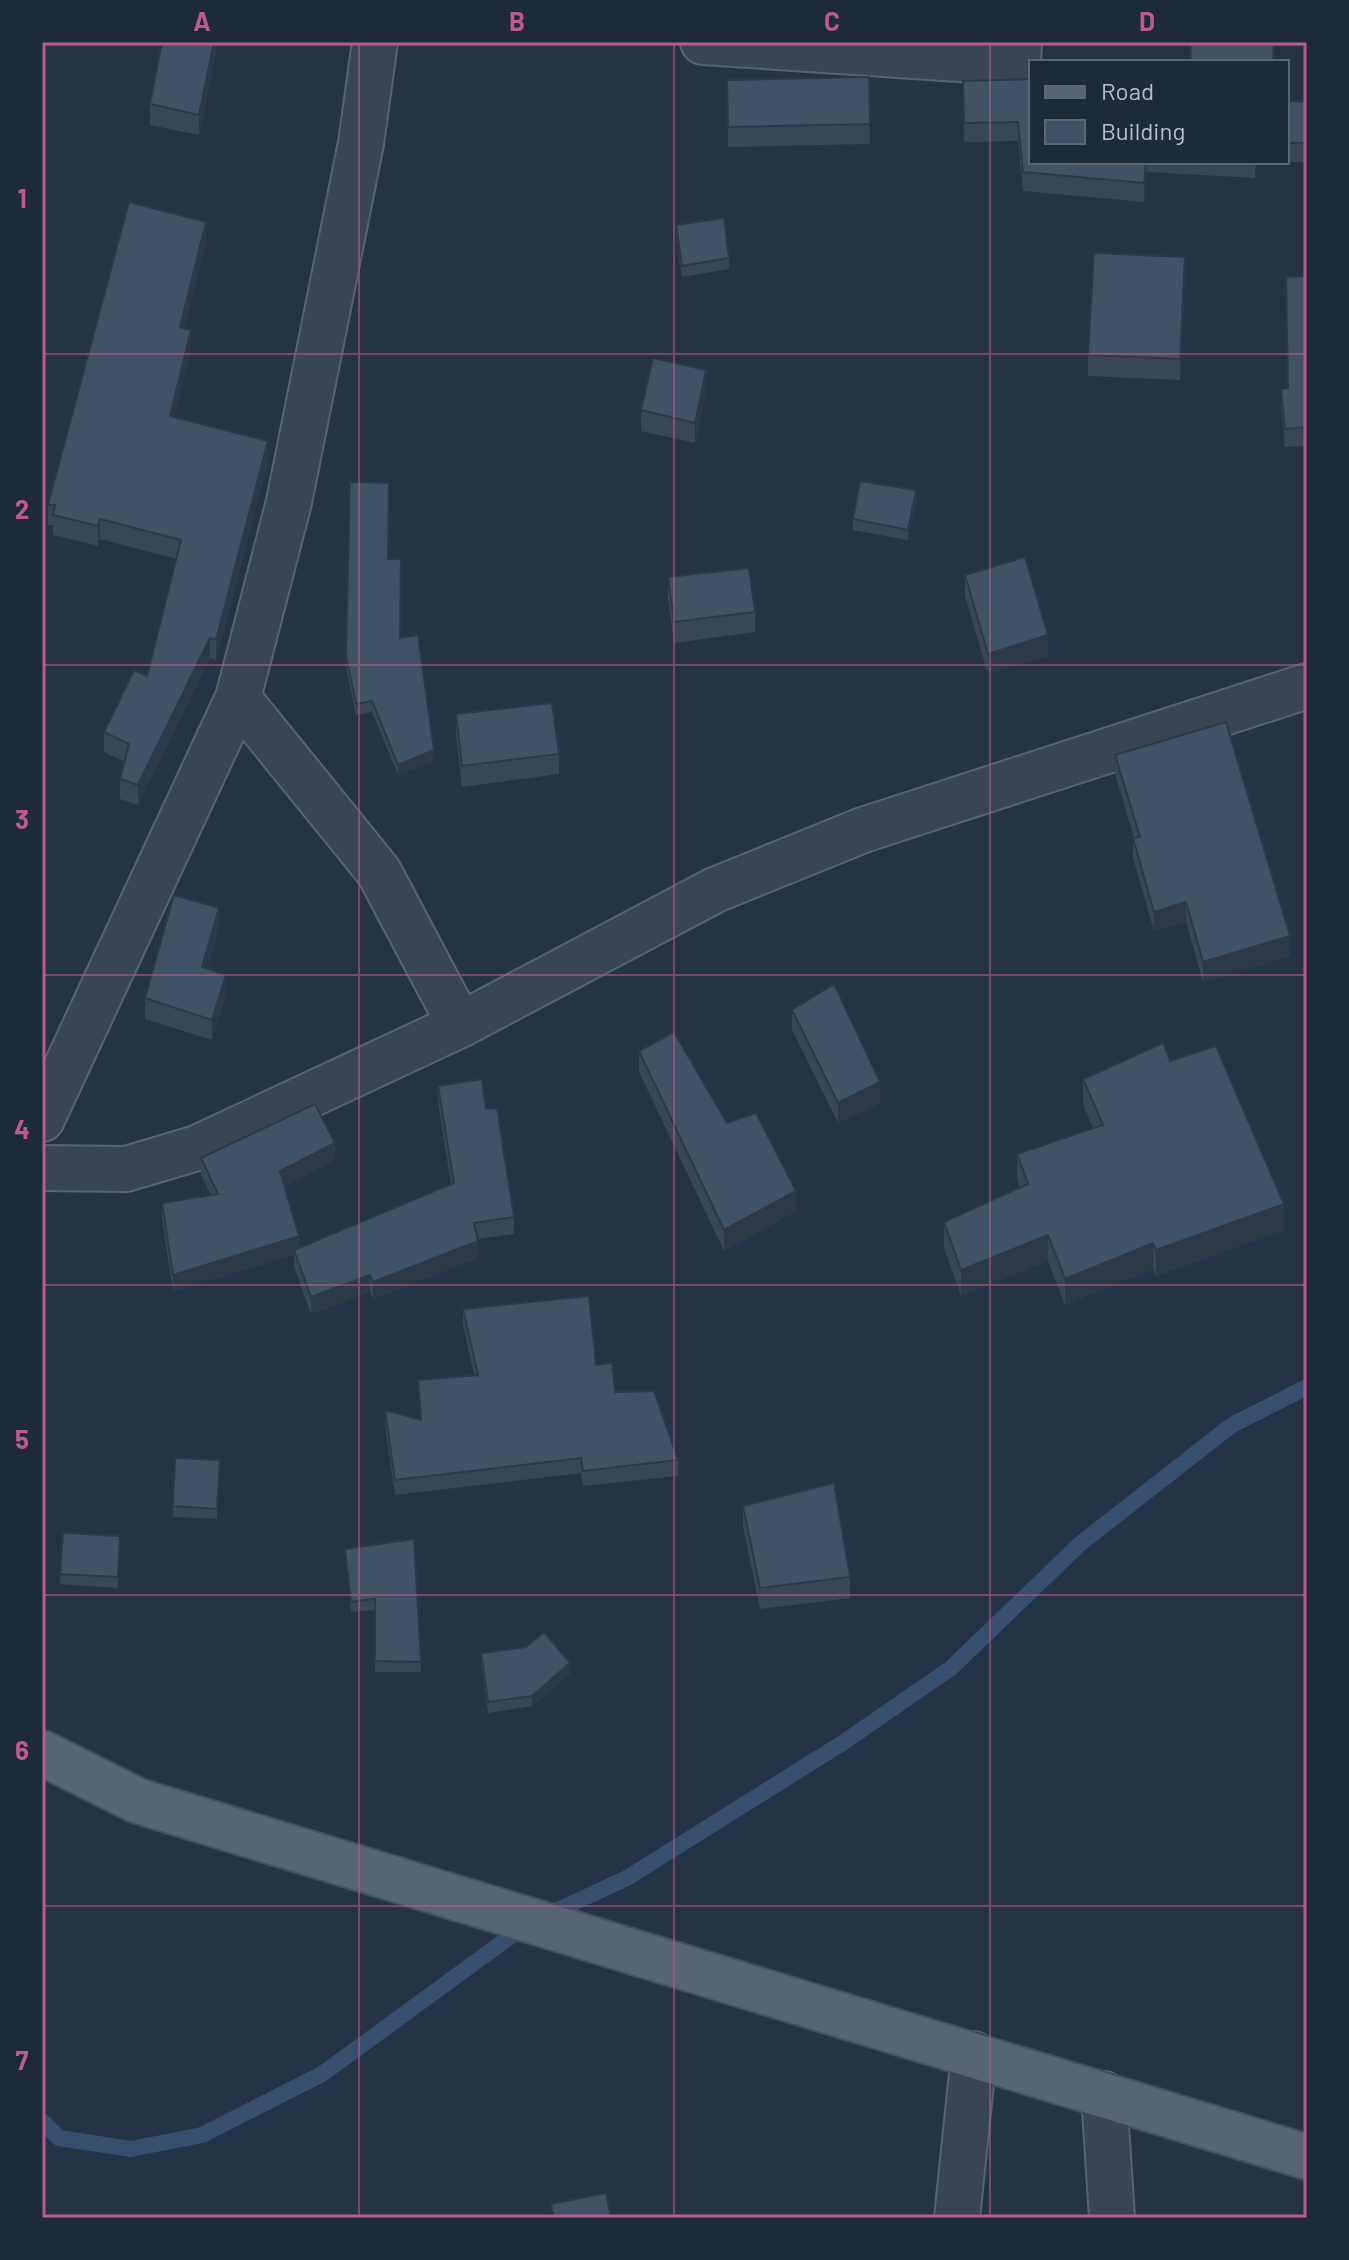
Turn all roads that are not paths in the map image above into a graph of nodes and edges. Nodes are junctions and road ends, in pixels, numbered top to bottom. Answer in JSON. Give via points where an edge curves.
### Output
{"nodes":[{"id":1,"x":375,"y":42,"type":"edge"},
{"id":2,"x":703,"y":42,"type":"edge"},
{"id":3,"x":1019,"y":42,"type":"edge"},
{"id":4,"x":1307,"y":686,"type":"edge"},
{"id":5,"x":238,"y":698,"type":"junction"},
{"id":6,"x":460,"y":1025,"type":"junction"},
{"id":7,"x":42,"y":1119,"type":"edge"},
{"id":8,"x":42,"y":1168,"type":"edge"},
{"id":9,"x":42,"y":1753,"type":"edge"},
{"id":10,"x":974,"y":2054,"type":"junction"},
{"id":11,"x":1104,"y":2094,"type":"junction"},
{"id":12,"x":1307,"y":2157,"type":"edge"},
{"id":13,"x":957,"y":2218,"type":"edge"},
{"id":14,"x":1112,"y":2218,"type":"edge"}],
"edges":[{"from":1,"to":5,"type":"street","via":[[361,143],[289,502]]},
{"from":2,"to":3,"type":"street","via":[[1018,63]]},
{"from":4,"to":6,"type":"street","via":[[833,842],[715,890]]},
{"from":5,"to":6,"type":"street","via":[[379,872]]},
{"from":5,"to":7,"type":"street"},
{"from":6,"to":8,"type":"street","via":[[197,1148],[126,1169]]},
{"from":9,"to":10,"type":"main road","via":[[138,1801]]},
{"from":10,"to":11,"type":"main road"},
{"from":10,"to":13,"type":"street"},
{"from":11,"to":12,"type":"main road"},
{"from":11,"to":14,"type":"street"}]}
